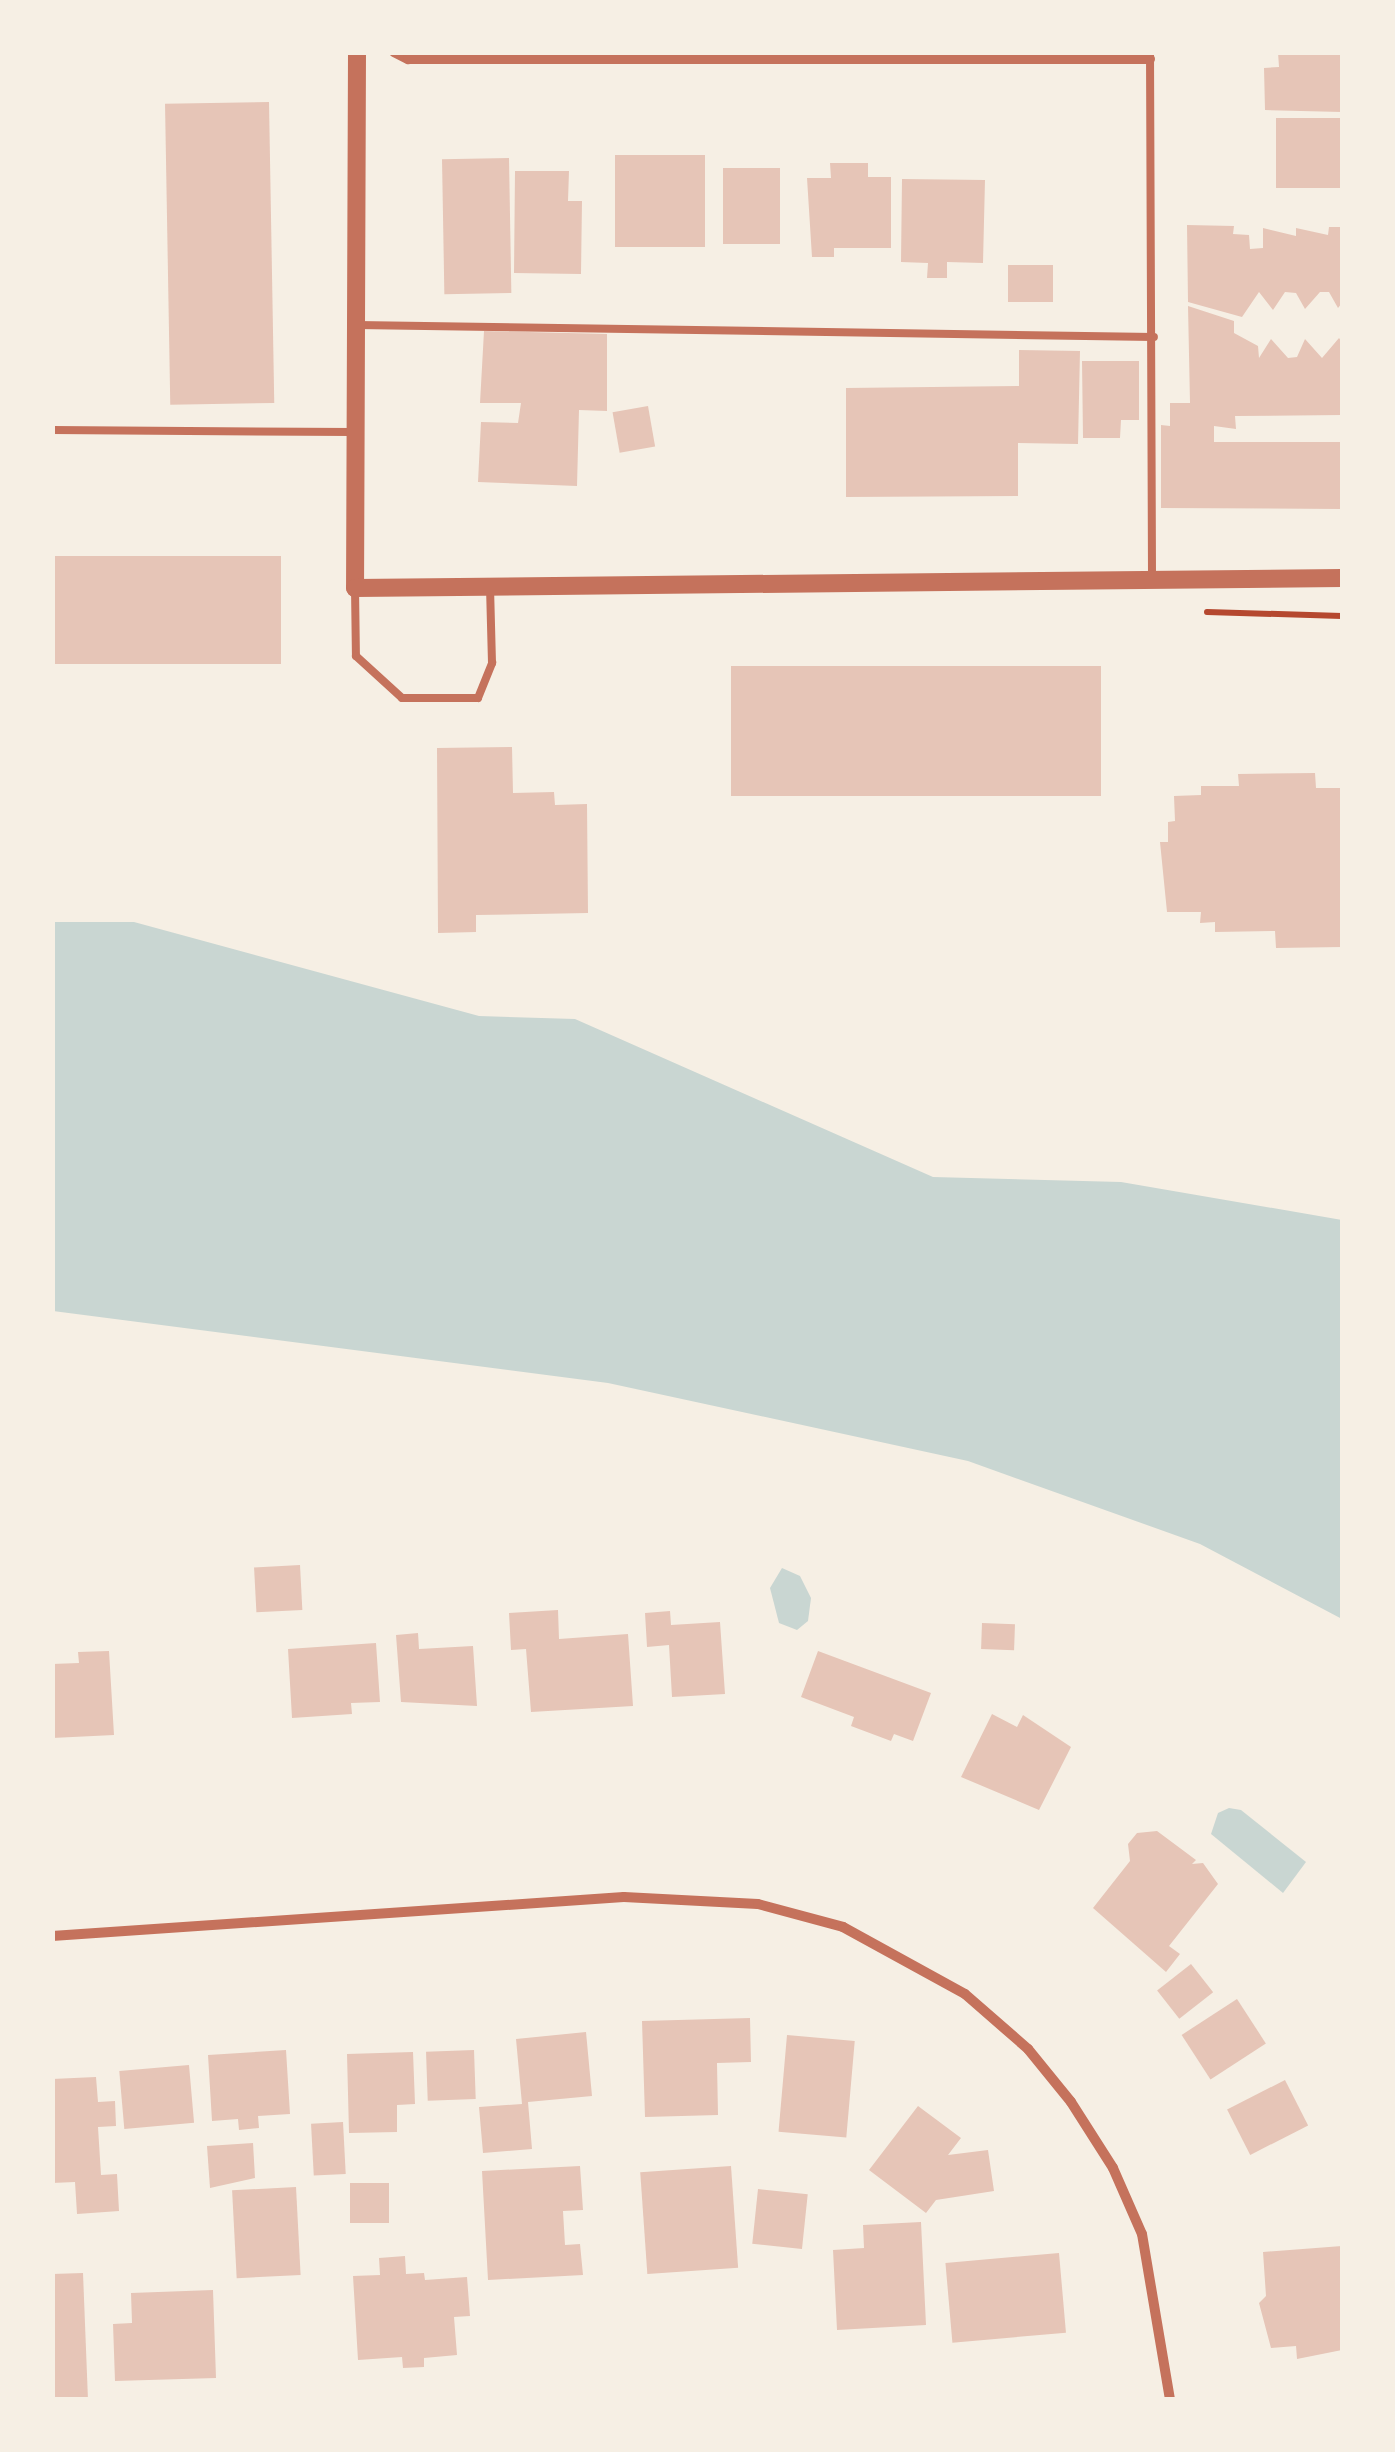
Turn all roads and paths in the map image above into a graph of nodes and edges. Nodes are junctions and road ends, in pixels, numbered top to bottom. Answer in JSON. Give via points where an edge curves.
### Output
{"nodes":[{"id":1,"x":357,"y":52,"type":"edge"},
{"id":2,"x":394,"y":52,"type":"edge"},
{"id":3,"x":1150,"y":56,"type":"edge"},
{"id":4,"x":353,"y":325,"type":"junction"},
{"id":5,"x":1154,"y":337,"type":"junction"},
{"id":6,"x":52,"y":430,"type":"edge"},
{"id":7,"x":354,"y":432,"type":"junction"},
{"id":8,"x":1152,"y":576,"type":"junction"},
{"id":9,"x":1342,"y":578,"type":"edge"},
{"id":10,"x":490,"y":585,"type":"junction"},
{"id":11,"x":355,"y":588,"type":"junction"},
{"id":12,"x":1186,"y":611,"type":"dead end"},
{"id":13,"x":1342,"y":616,"type":"edge"},
{"id":14,"x":52,"y":1936,"type":"edge"},
{"id":15,"x":1170,"y":2400,"type":"edge"}],
"edges":[{"from":1,"to":4,"type":"street"},
{"from":2,"to":3,"type":"street","via":[[408,59]]},
{"from":3,"to":5,"type":"lane"},
{"from":4,"to":5,"type":"lane"},
{"from":4,"to":7,"type":"street"},
{"from":5,"to":8,"type":"lane"},
{"from":6,"to":7,"type":"lane"},
{"from":7,"to":11,"type":"street"},
{"from":8,"to":9,"type":"street"},
{"from":8,"to":10,"type":"street"},
{"from":10,"to":11,"type":"street"},
{"from":10,"to":11,"type":"lane","via":[[492,664],[478,698],[402,698],[356,656]]},
{"from":12,"to":13,"type":"path"},
{"from":14,"to":15,"type":"street","via":[[624,1897],[758,1904],[844,1927],[965,1994],[1014,2036],[1071,2102],[1113,2168],[1142,2234]]}]}
